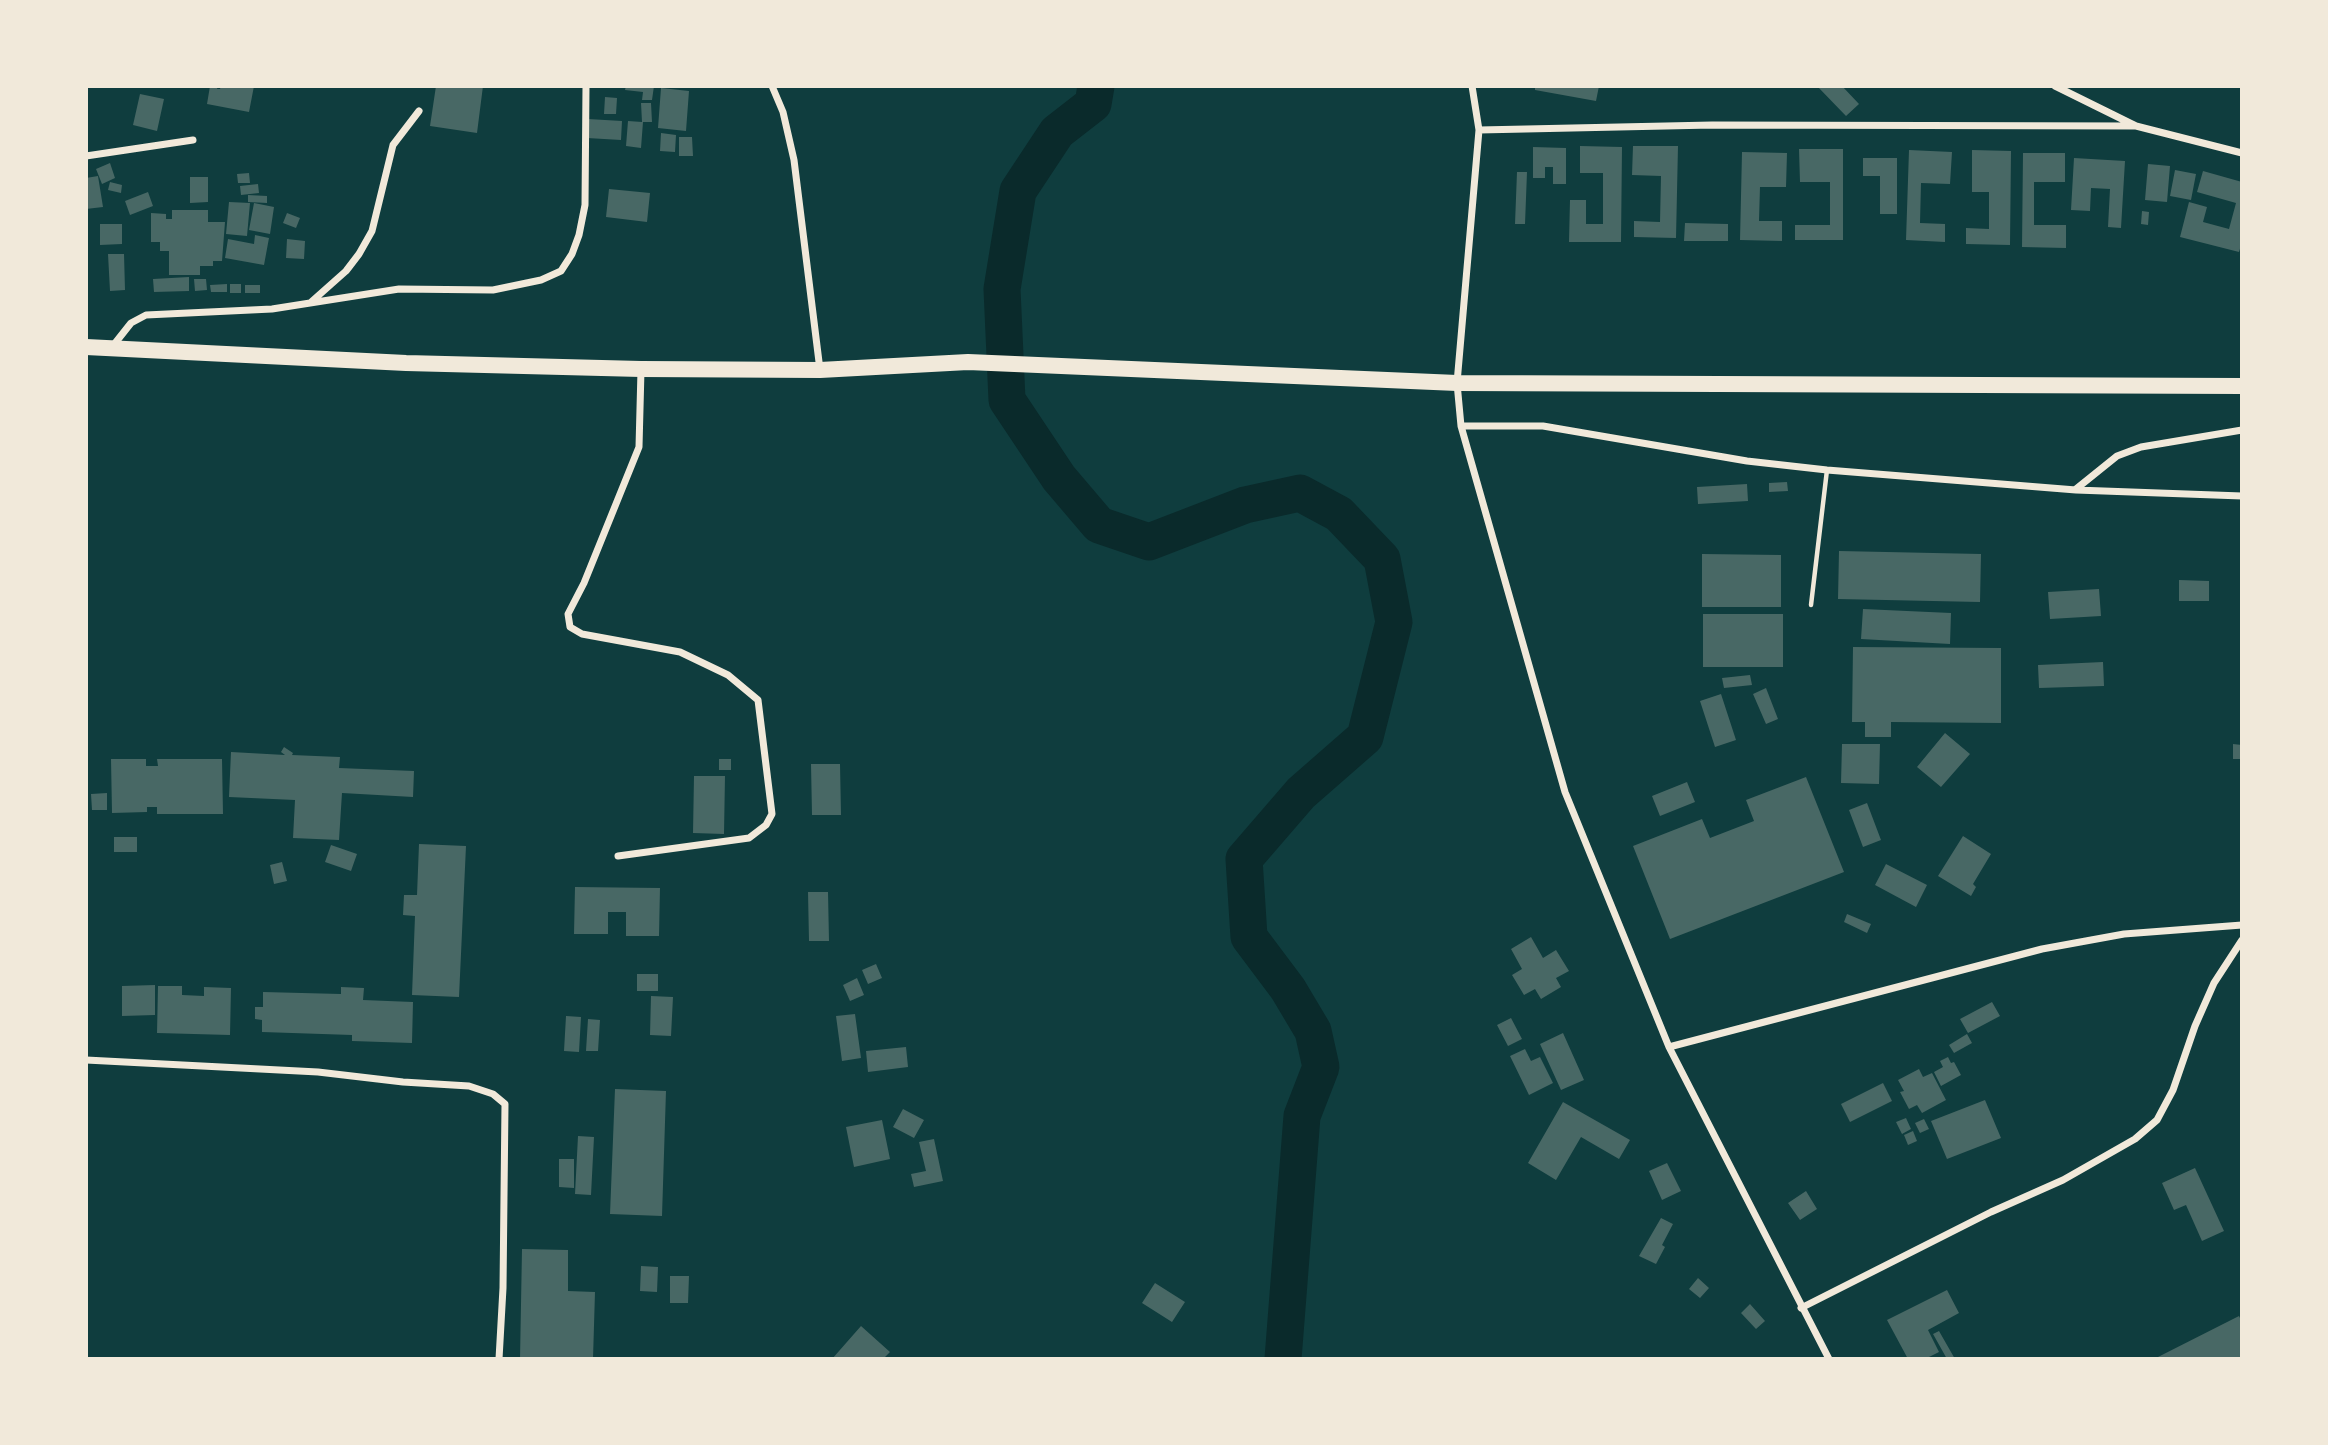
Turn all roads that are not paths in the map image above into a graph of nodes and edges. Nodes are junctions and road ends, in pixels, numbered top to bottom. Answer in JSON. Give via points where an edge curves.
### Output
{"nodes":[{"id":1,"x":586,"y":86,"type":"edge"},
{"id":2,"x":772,"y":86,"type":"edge"},
{"id":3,"x":1472,"y":86,"type":"edge"},
{"id":4,"x":2054,"y":86,"type":"edge"},
{"id":5,"x":419,"y":111,"type":"dead end"},
{"id":6,"x":2136,"y":126,"type":"junction"},
{"id":7,"x":1479,"y":130,"type":"junction"},
{"id":8,"x":193,"y":140,"type":"dead end"},
{"id":9,"x":2242,"y":153,"type":"edge"},
{"id":10,"x":86,"y":156,"type":"edge"},
{"id":11,"x":309,"y":304,"type":"junction"},
{"id":12,"x":86,"y":347,"type":"edge"},
{"id":13,"x":112,"y":348,"type":"junction"},
{"id":14,"x":641,"y":369,"type":"junction"},
{"id":15,"x":820,"y":370,"type":"junction"},
{"id":16,"x":1457,"y":383,"type":"junction"},
{"id":17,"x":2242,"y":386,"type":"edge"},
{"id":18,"x":1461,"y":426,"type":"junction"},
{"id":19,"x":2242,"y":430,"type":"edge"},
{"id":20,"x":1827,"y":470,"type":"junction"},
{"id":21,"x":2076,"y":490,"type":"junction"},
{"id":22,"x":2242,"y":496,"type":"edge"},
{"id":23,"x":1811,"y":605,"type":"dead end"},
{"id":24,"x":618,"y":856,"type":"dead end"},
{"id":25,"x":2242,"y":925,"type":"edge"},
{"id":26,"x":2242,"y":940,"type":"edge"},
{"id":27,"x":1669,"y":1047,"type":"junction"},
{"id":28,"x":86,"y":1060,"type":"edge"},
{"id":29,"x":1801,"y":1308,"type":"junction"},
{"id":30,"x":499,"y":1359,"type":"edge"},
{"id":31,"x":1829,"y":1359,"type":"edge"}],
"edges":[{"from":1,"to":11,"type":"street","via":[[585,205],[579,235],[561,271],[493,290],[399,289]]},
{"from":2,"to":15,"type":"street","via":[[794,160]]},
{"from":3,"to":7,"type":"street"},
{"from":4,"to":6,"type":"street"},
{"from":5,"to":11,"type":"street","via":[[393,145],[372,230],[359,254]]},
{"from":6,"to":7,"type":"street","via":[[1712,125]]},
{"from":6,"to":9,"type":"street"},
{"from":7,"to":16,"type":"street"},
{"from":8,"to":10,"type":"street"},
{"from":11,"to":13,"type":"street","via":[[146,315],[131,323]]},
{"from":12,"to":13,"type":"highway"},
{"from":13,"to":14,"type":"highway"},
{"from":14,"to":15,"type":"highway"},
{"from":14,"to":24,"type":"street","via":[[639,447],[568,614],[570,626],[582,634],[680,652],[728,675],[758,700],[772,814],[766,825],[748,838]]},
{"from":15,"to":16,"type":"highway","via":[[968,362]]},
{"from":16,"to":17,"type":"highway"},
{"from":16,"to":18,"type":"street"},
{"from":18,"to":20,"type":"street","via":[[1543,426]]},
{"from":18,"to":27,"type":"street","via":[[1565,792]]},
{"from":19,"to":21,"type":"street","via":[[2141,447],[2118,456]]},
{"from":20,"to":21,"type":"street"},
{"from":20,"to":23,"type":"lane"},
{"from":21,"to":22,"type":"street"},
{"from":25,"to":27,"type":"street","via":[[2123,934],[2042,949]]},
{"from":26,"to":29,"type":"street","via":[[2214,983],[2157,1120],[2135,1139],[2063,1180]]},
{"from":27,"to":29,"type":"street"},
{"from":28,"to":30,"type":"street","via":[[318,1072],[469,1086],[493,1094],[505,1104]]},
{"from":29,"to":31,"type":"street"}]}
